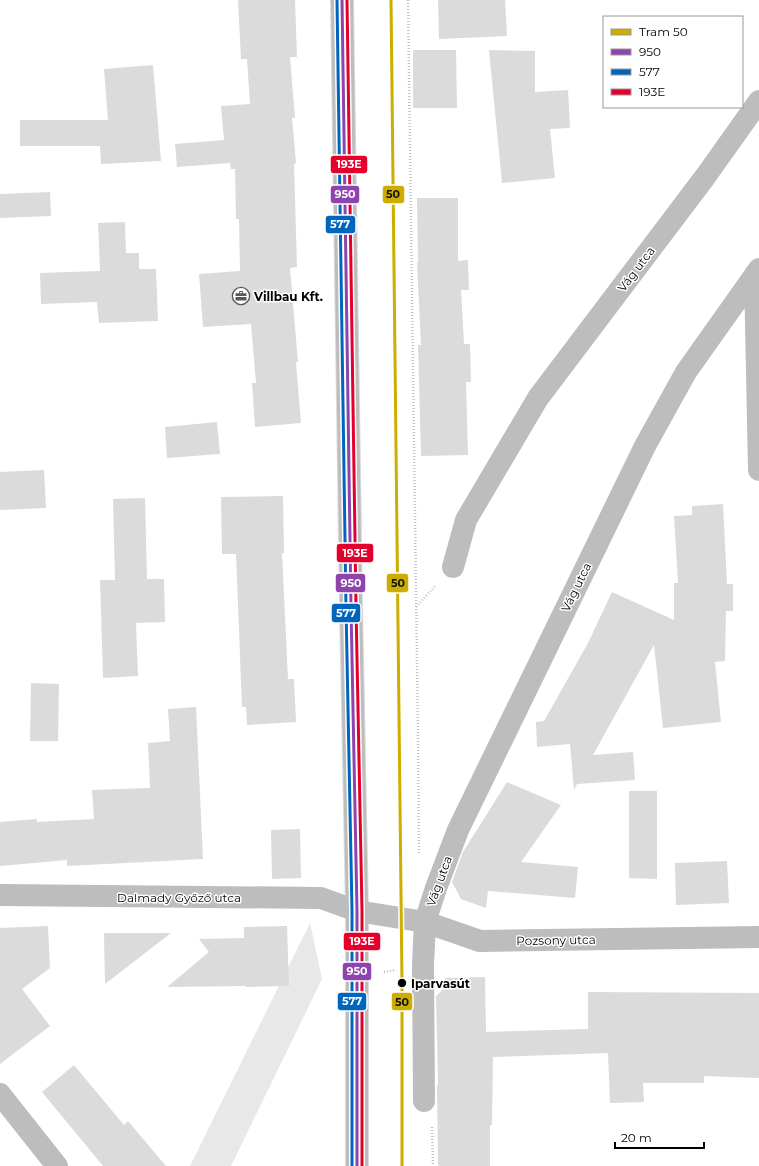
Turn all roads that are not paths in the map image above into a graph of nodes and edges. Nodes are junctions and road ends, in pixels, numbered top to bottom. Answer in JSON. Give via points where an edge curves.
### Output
{"nodes":[{"id":1,"x":342,"y":0,"type":"edge"},
{"id":2,"x":759,"y":101,"type":"edge"},
{"id":3,"x":757,"y":272,"type":"edge"},
{"id":4,"x":759,"y":470,"type":"edge"},
{"id":5,"x":453,"y":567,"type":"dead end"},
{"id":6,"x":0,"y":895,"type":"edge"},
{"id":7,"x":357,"y":910,"type":"junction"},
{"id":8,"x":425,"y":922,"type":"junction"},
{"id":9,"x":759,"y":937,"type":"edge"},
{"id":10,"x":0,"y":1094,"type":"edge"},
{"id":11,"x":424,"y":1101,"type":"road end"},
{"id":12,"x":57,"y":1166,"type":"edge"},
{"id":13,"x":357,"y":1166,"type":"edge"}],
"edges":[{"from":1,"to":7,"type":"street"},
{"from":2,"to":5,"type":"street","name":"Vág utca","via":[[705,178],[538,398],[466,520]]},
{"from":3,"to":4,"type":"street"},
{"from":3,"to":8,"type":"street","name":"Vág utca","via":[[686,372],[645,446],[458,830]]},
{"from":6,"to":7,"type":"street","name":"Dalmady Győző utca","via":[[321,898]]},
{"from":7,"to":8,"type":"street","name":"Pozsony utca"},
{"from":7,"to":13,"type":"street"},
{"from":8,"to":9,"type":"street","name":"Pozsony utca","via":[[480,941]]},
{"from":8,"to":11,"type":"street","name":"Vág utca","via":[[422,966]]},
{"from":10,"to":12,"type":"street"}]}
